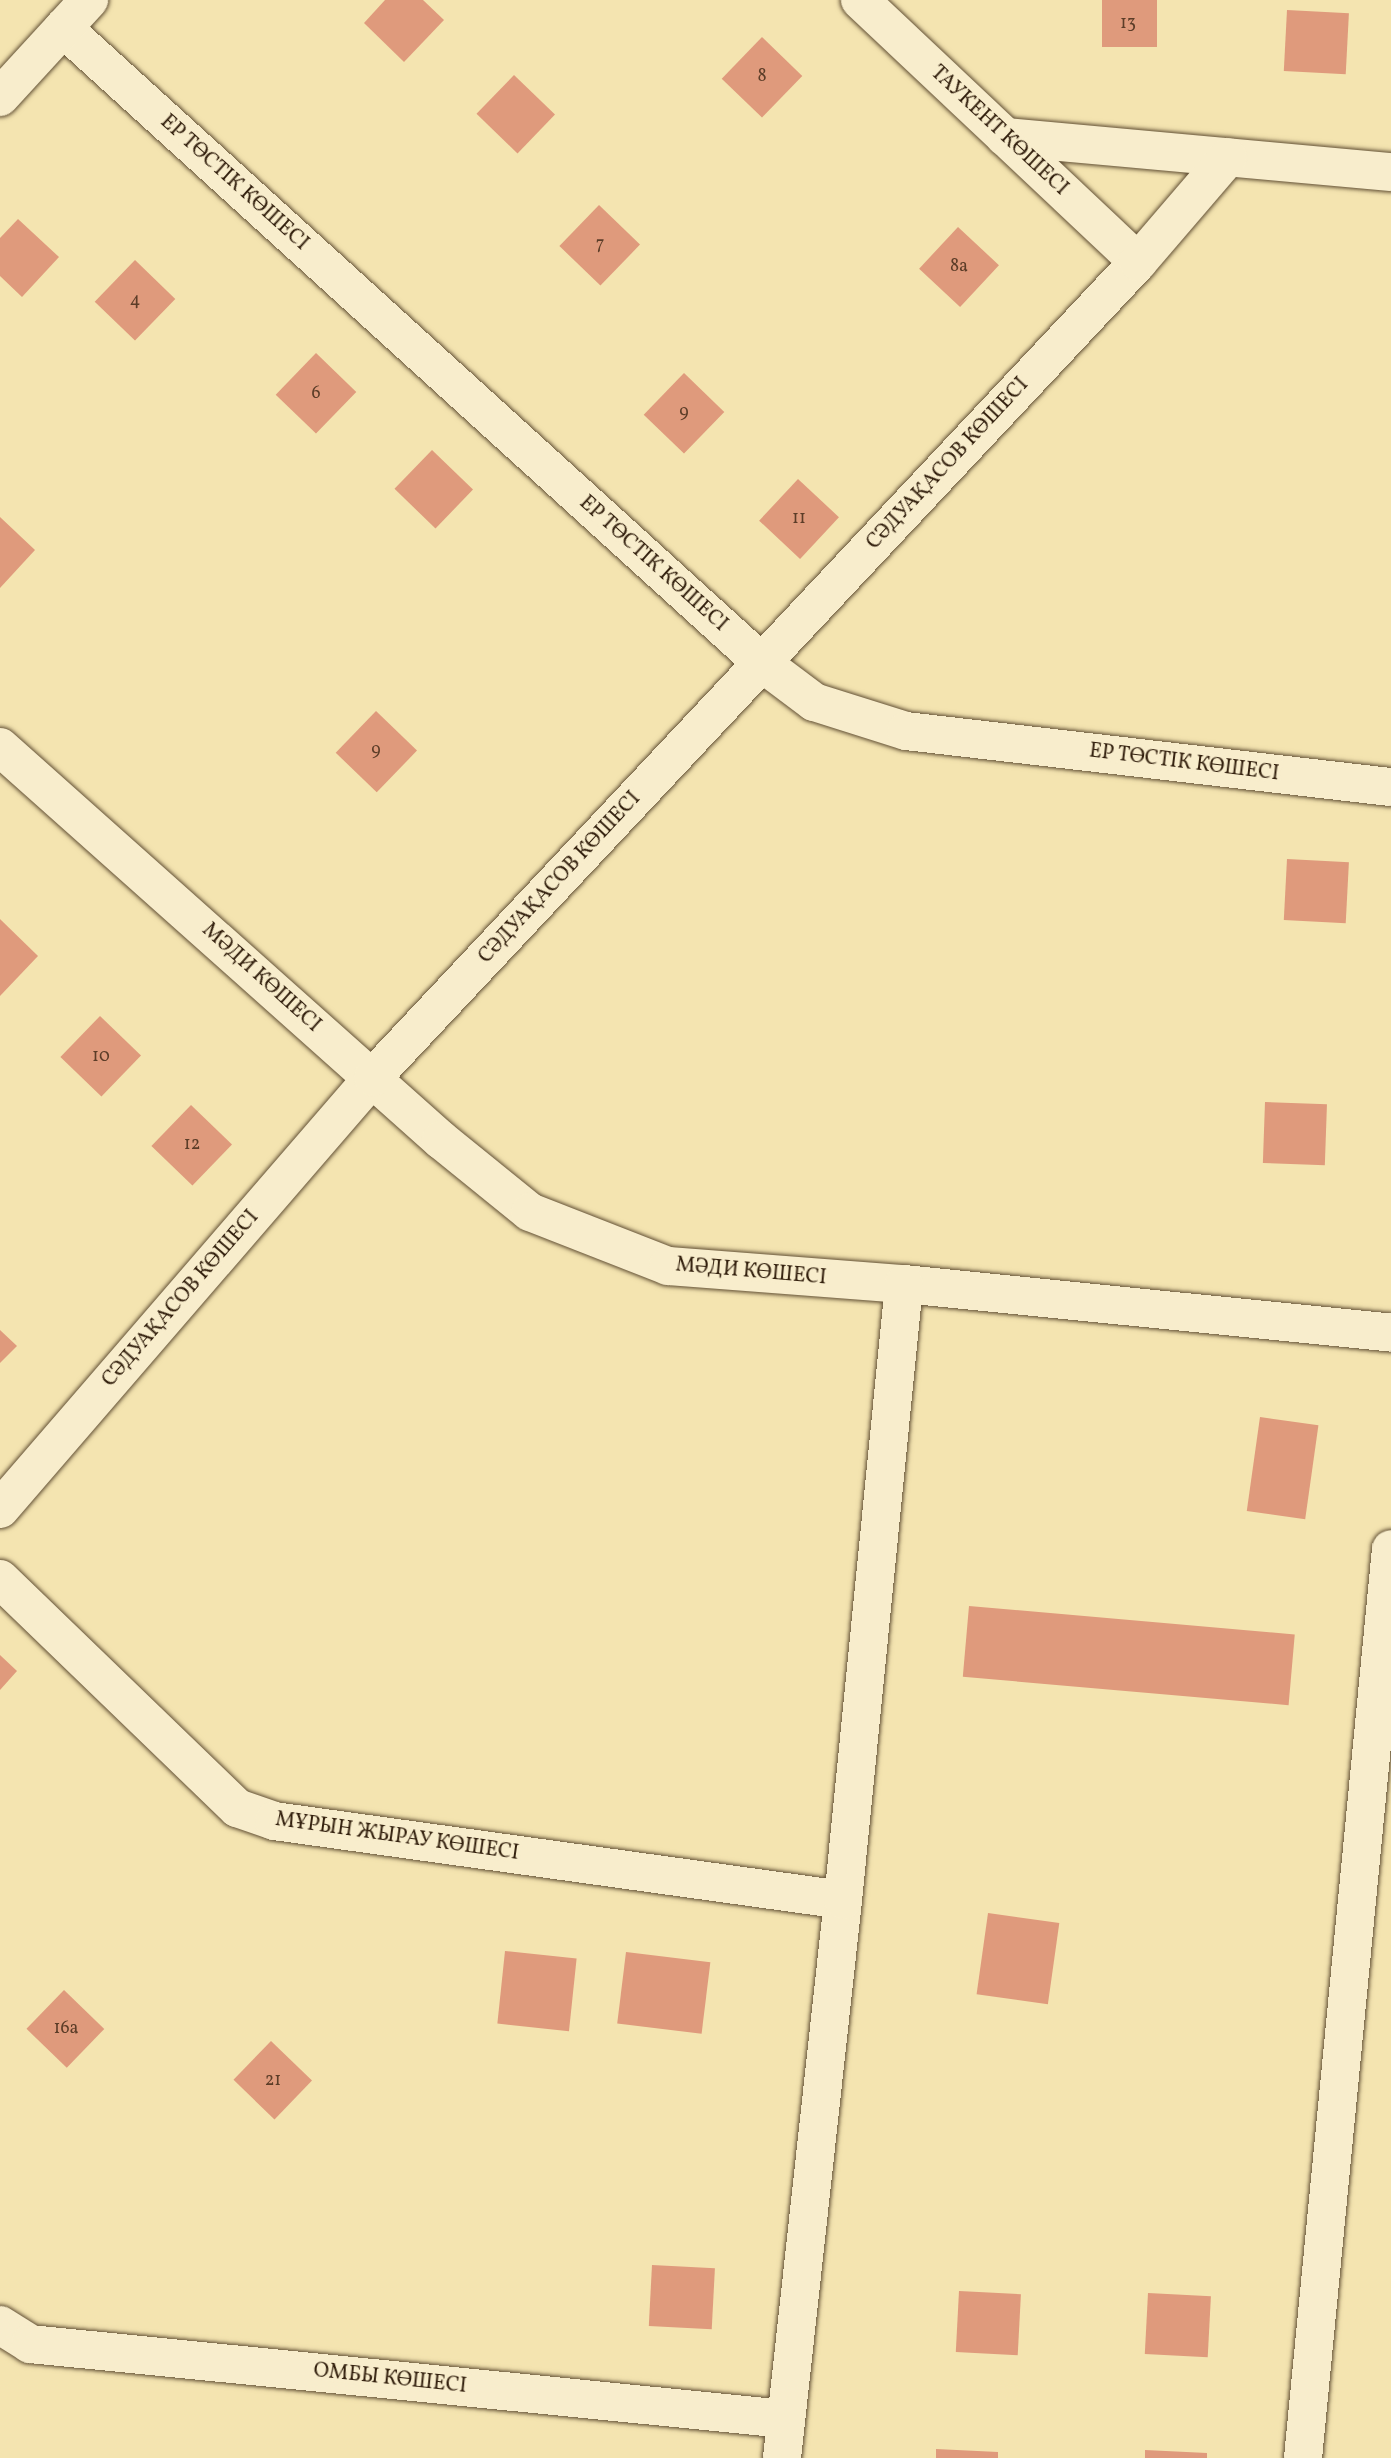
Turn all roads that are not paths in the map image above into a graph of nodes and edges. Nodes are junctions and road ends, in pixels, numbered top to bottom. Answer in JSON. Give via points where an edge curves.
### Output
{"nodes":[{"id":1,"x":89,"y":0,"type":"edge"},
{"id":2,"x":860,"y":0,"type":"edge"},
{"id":3,"x":64,"y":28,"type":"junction"},
{"id":4,"x":0,"y":97,"type":"edge"},
{"id":5,"x":1005,"y":137,"type":"junction"},
{"id":6,"x":1228,"y":157,"type":"junction"},
{"id":7,"x":1391,"y":172,"type":"edge"},
{"id":8,"x":1138,"y":262,"type":"junction"},
{"id":9,"x":762,"y":663,"type":"junction"},
{"id":10,"x":0,"y":747,"type":"edge"},
{"id":11,"x":1391,"y":787,"type":"edge"},
{"id":12,"x":373,"y":1077,"type":"junction"},
{"id":13,"x":904,"y":1284,"type":"junction"},
{"id":14,"x":1391,"y":1333,"type":"edge"},
{"id":15,"x":0,"y":1509,"type":"edge"},
{"id":16,"x":1391,"y":1549,"type":"edge"},
{"id":17,"x":0,"y":1579,"type":"edge"},
{"id":18,"x":843,"y":1900,"type":"junction"},
{"id":19,"x":0,"y":2325,"type":"edge"},
{"id":20,"x":786,"y":2419,"type":"junction"},
{"id":21,"x":782,"y":2458,"type":"edge"},
{"id":22,"x":1303,"y":2458,"type":"edge"}],
"edges":[{"from":1,"to":3,"type":"street"},
{"from":2,"to":5,"type":"street","name":"ТАУКЕНТ КӨШЕСІ"},
{"from":3,"to":4,"type":"street"},
{"from":3,"to":9,"type":"street","name":"ЕР ТӨСТІК КӨШЕСІ"},
{"from":5,"to":6,"type":"street"},
{"from":5,"to":8,"type":"street","name":"ТАУКЕНТ КӨШЕСІ"},
{"from":6,"to":7,"type":"street"},
{"from":6,"to":8,"type":"street","name":"СӘДУАҚАСОВ КӨШЕСІ"},
{"from":8,"to":9,"type":"street","name":"СӘДУАҚАСОВ КӨШЕСІ"},
{"from":9,"to":11,"type":"street","name":"ЕР ТӨСТІК КӨШЕСІ","via":[[814,702],[906,731]]},
{"from":9,"to":12,"type":"street","name":"СӘДУАҚАСОВ КӨШЕСІ"},
{"from":10,"to":12,"type":"street","name":"МӘДИ КӨШЕСІ"},
{"from":12,"to":13,"type":"street","name":"МӘДИ КӨШЕСІ","via":[[530,1212],[668,1266]]},
{"from":12,"to":15,"type":"street","name":"СӘДУАҚАСОВ КӨШЕСІ"},
{"from":13,"to":14,"type":"street","name":"МӘДИ КӨШЕСІ"},
{"from":13,"to":18,"type":"street"},
{"from":16,"to":22,"type":"street"},
{"from":17,"to":18,"type":"street","name":"МҰРЫН ЖЫРАУ КӨШЕСІ","via":[[237,1808],[274,1821]]},
{"from":18,"to":20,"type":"street"},
{"from":19,"to":20,"type":"street","name":"ОМБЫ КӨШЕСІ","via":[[30,2344]]},
{"from":20,"to":21,"type":"street"}]}
